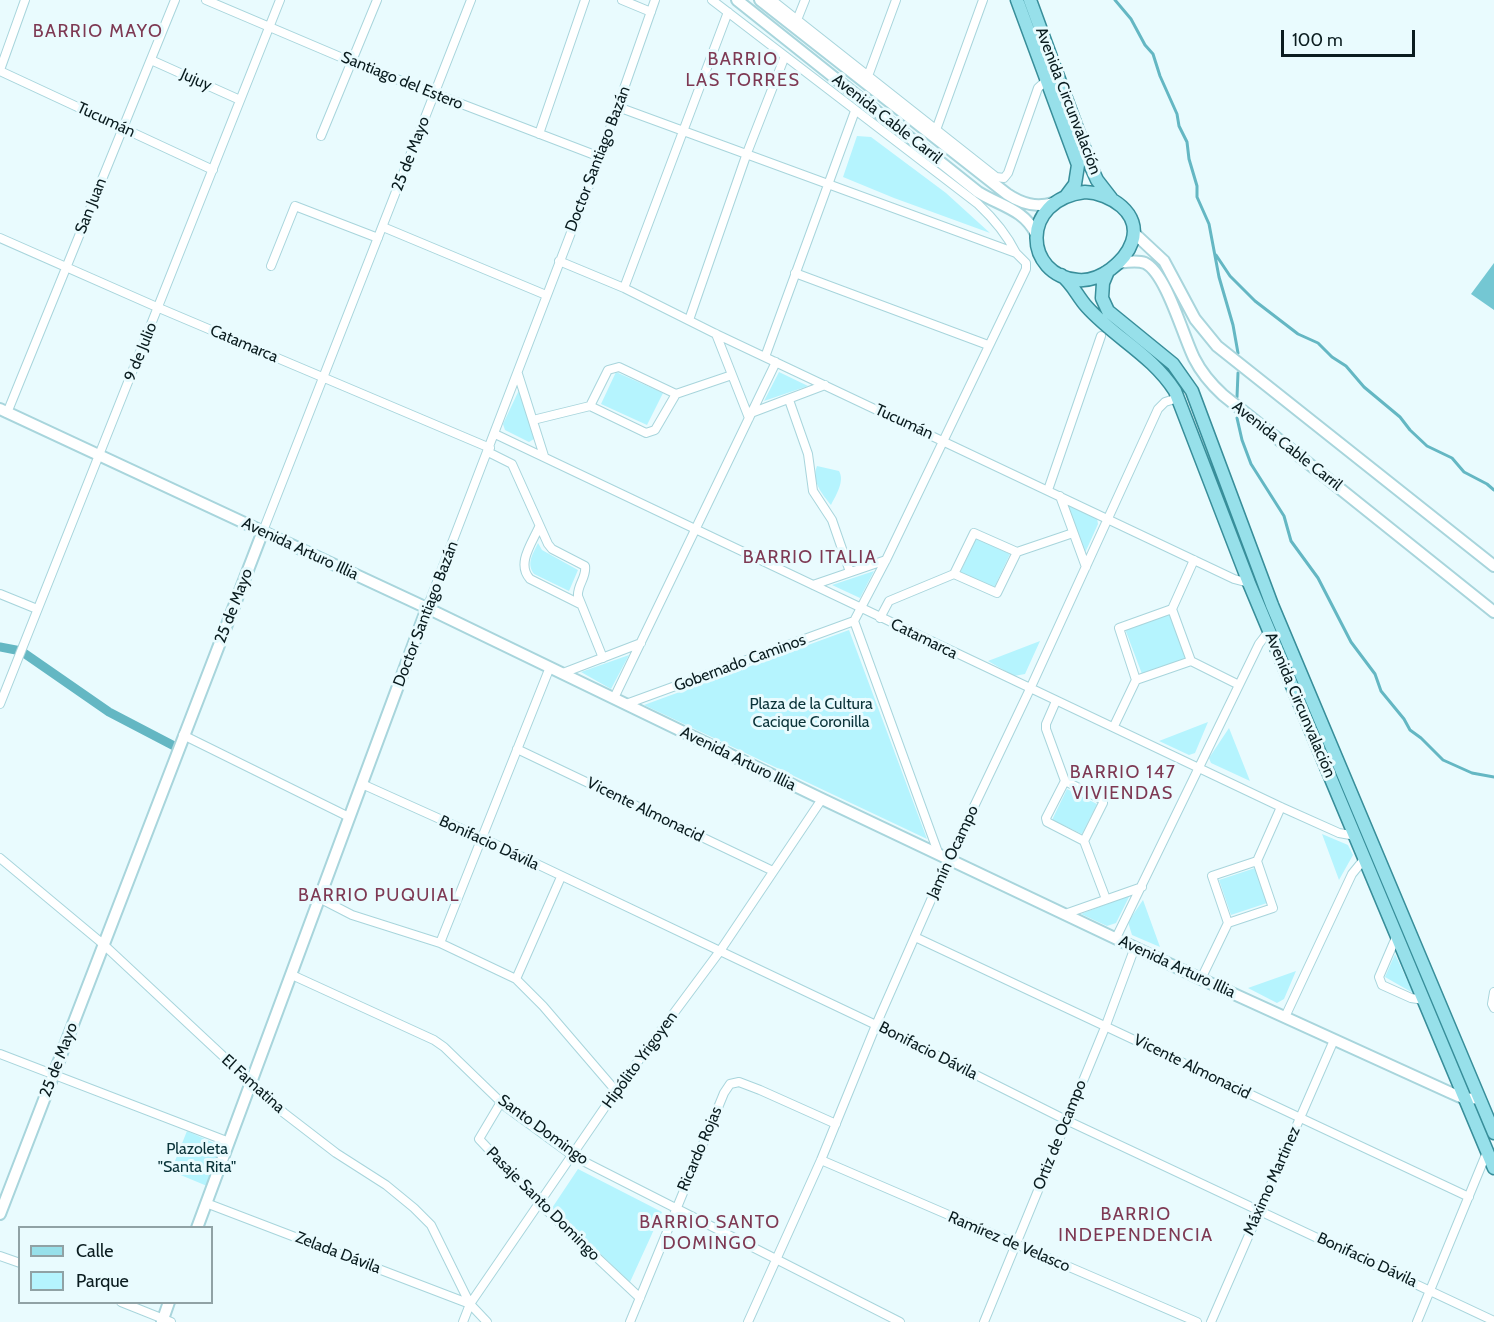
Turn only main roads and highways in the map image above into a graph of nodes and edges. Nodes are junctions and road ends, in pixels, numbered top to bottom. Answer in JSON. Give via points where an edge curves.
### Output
{"nodes":[{"id":1,"x":737,"y":0,"type":"edge"},
{"id":2,"x":760,"y":0,"type":"edge"},
{"id":3,"x":1017,"y":0,"type":"edge"},
{"id":4,"x":1030,"y":0,"type":"edge"},
{"id":5,"x":1066,"y":196,"type":"junction"},
{"id":6,"x":1112,"y":198,"type":"junction"},
{"id":7,"x":1053,"y":203,"type":"junction"},
{"id":8,"x":1134,"y":233,"type":"junction"},
{"id":9,"x":1036,"y":234,"type":"junction"},
{"id":10,"x":1112,"y":267,"type":"junction"},
{"id":11,"x":1061,"y":275,"type":"junction"},
{"id":12,"x":4,"y":411,"type":"edge"},
{"id":13,"x":263,"y":531,"type":"junction"},
{"id":14,"x":1494,"y":566,"type":"edge"},
{"id":15,"x":427,"y":608,"type":"junction"},
{"id":16,"x":1494,"y":612,"type":"edge"},
{"id":17,"x":1479,"y":1098,"type":"junction"},
{"id":18,"x":1466,"y":1099,"type":"junction"},
{"id":19,"x":1494,"y":1133,"type":"edge"},
{"id":20,"x":1494,"y":1168,"type":"edge"},
{"id":21,"x":0,"y":1214,"type":"edge"},
{"id":22,"x":197,"y":1226,"type":"edge"},
{"id":23,"x":170,"y":1304,"type":"edge"},
{"id":24,"x":166,"y":1321,"type":"edge"}],
"edges":[{"from":1,"to":9,"type":"main road","name":"Avenida Cable Carril","via":[[978,192],[1023,215]]},
{"from":2,"to":7,"type":"main road","name":"Avenida Cable Carril","via":[[1007,194],[1034,205]]},
{"from":3,"to":5,"type":"main road","name":"Avenida Circunvalación","via":[[1078,165],[1075,184]]},
{"from":4,"to":6,"type":"main road","name":"Avenida Circunvalación","via":[[1092,169]]},
{"from":5,"to":6,"type":"main road","via":[[1093,193]]},
{"from":5,"to":7,"type":"main road"},
{"from":6,"to":8,"type":"main road","via":[[1129,216]]},
{"from":7,"to":9,"type":"main road","via":[[1041,217]]},
{"from":8,"to":10,"type":"main road","via":[[1129,249]]},
{"from":8,"to":14,"type":"main road","name":"Avenida Cable Carril","via":[[1164,261],[1195,319],[1217,346]]},
{"from":9,"to":11,"type":"main road","via":[[1042,258]]},
{"from":10,"to":11,"type":"main road","via":[[1087,280]]},
{"from":10,"to":16,"type":"main road","name":"Avenida Cable Carril","via":[[1144,263],[1152,269],[1167,291],[1194,358],[1211,384]]},
{"from":10,"to":17,"type":"main road","name":"Avenida Circunvalación","via":[[1103,283],[1104,305],[1173,364],[1192,391],[1272,605]]},
{"from":11,"to":18,"type":"main road","name":"Avenida Circunvalación","via":[[1087,307],[1155,365],[1178,398],[1269,631]]},
{"from":12,"to":13,"type":"main road","name":"Avenida Arturo Illia"},
{"from":13,"to":15,"type":"main road","name":"Avenida Arturo Illia"},
{"from":13,"to":21,"type":"main road","name":"25 de Mayo"},
{"from":15,"to":18,"type":"main road","name":"Avenida Arturo Illia","via":[[822,800]]},
{"from":15,"to":22,"type":"main road","name":"Doctor Santiago Bazán"},
{"from":17,"to":18,"type":"main road","name":"Avenida Arturo Illia"},
{"from":17,"to":19,"type":"main road","name":"Avenida Circunvalación"},
{"from":18,"to":20,"type":"main road","name":"Avenida Circunvalación"},
{"from":23,"to":24,"type":"main road"}]}
